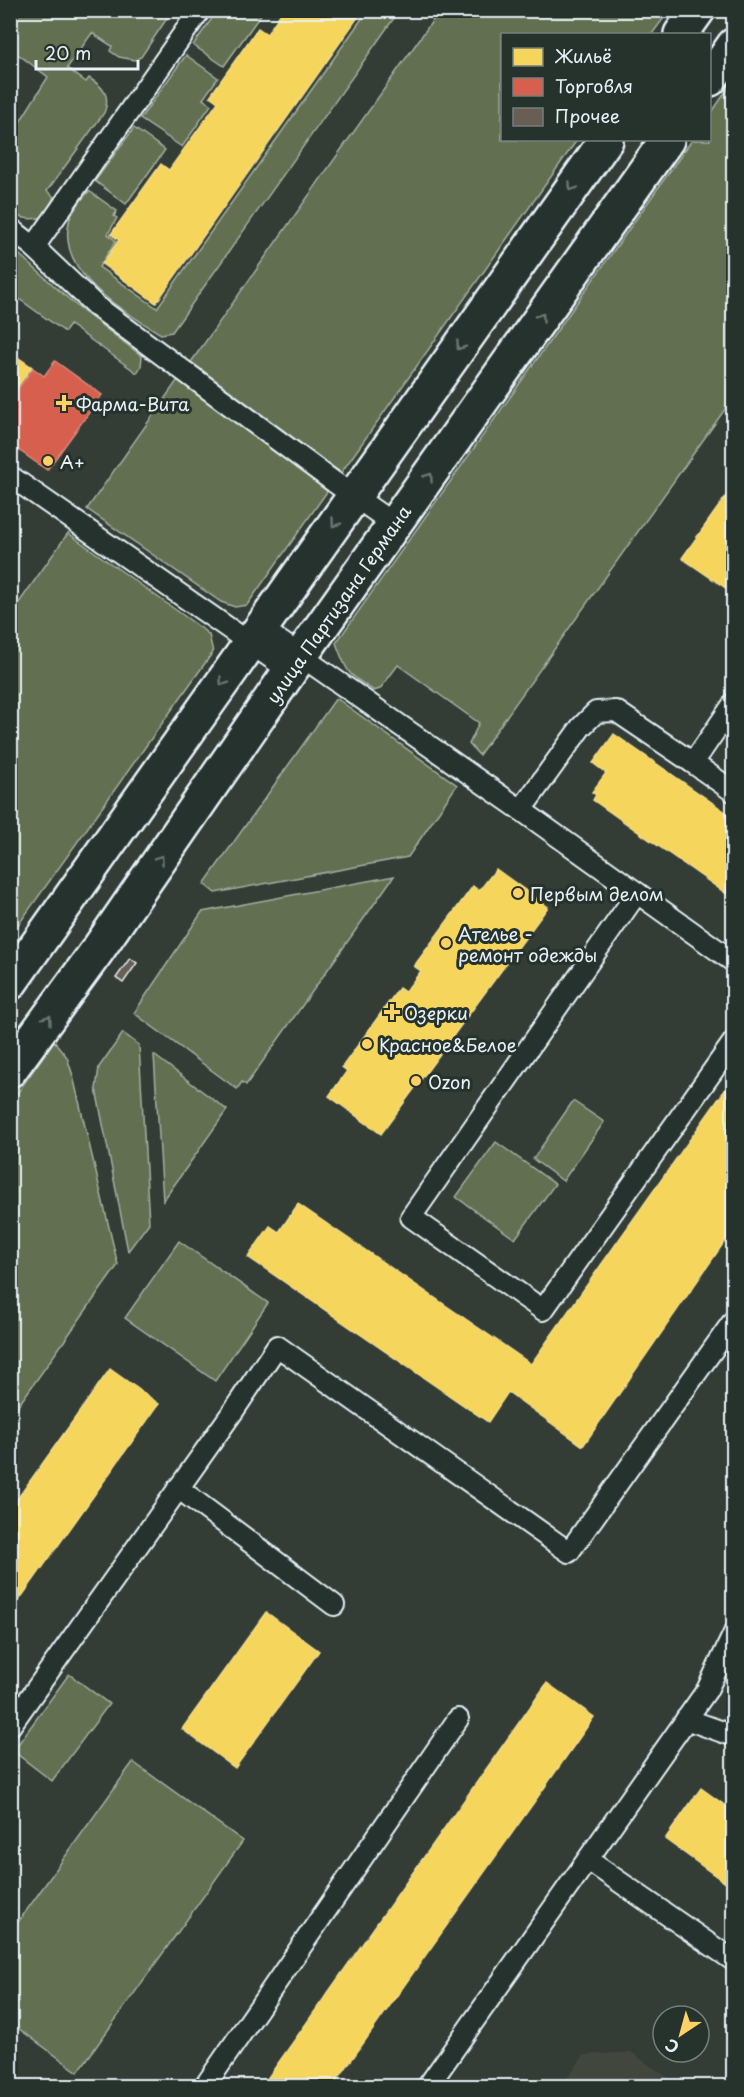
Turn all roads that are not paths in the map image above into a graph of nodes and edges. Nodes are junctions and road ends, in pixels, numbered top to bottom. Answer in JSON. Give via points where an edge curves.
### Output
{"nodes":[{"id":1,"x":200,"y":10,"type":"edge"},
{"id":2,"x":698,"y":10,"type":"edge"},
{"id":3,"x":682,"y":33,"type":"edge"},
{"id":4,"x":734,"y":45,"type":"edge"},
{"id":5,"x":711,"y":78,"type":"edge"},
{"id":6,"x":605,"y":141,"type":"edge"},
{"id":7,"x":666,"y":141,"type":"edge"},
{"id":8,"x":10,"y":228,"type":"edge"},
{"id":9,"x":34,"y":247,"type":"junction"},
{"id":10,"x":10,"y":476,"type":"edge"},
{"id":11,"x":353,"y":496,"type":"junction"},
{"id":12,"x":395,"y":525,"type":"junction"},
{"id":13,"x":256,"y":636,"type":"junction"},
{"id":14,"x":296,"y":663,"type":"junction"},
{"id":15,"x":734,"y":703,"type":"edge"},
{"id":16,"x":693,"y":764,"type":"junction"},
{"id":17,"x":734,"y":792,"type":"edge"},
{"id":18,"x":521,"y":810,"type":"junction"},
{"id":19,"x":637,"y":893,"type":"junction"},
{"id":20,"x":734,"y":962,"type":"edge"},
{"id":21,"x":10,"y":983,"type":"edge"},
{"id":22,"x":734,"y":1041,"type":"edge"},
{"id":23,"x":10,"y":1070,"type":"edge"},
{"id":24,"x":734,"y":1320,"type":"edge"},
{"id":25,"x":178,"y":1488,"type":"junction"},
{"id":26,"x":334,"y":1605,"type":"dead end"},
{"id":27,"x":734,"y":1633,"type":"edge"},
{"id":28,"x":458,"y":1719,"type":"dead end"},
{"id":29,"x":686,"y":1719,"type":"junction"},
{"id":30,"x":10,"y":1726,"type":"edge"},
{"id":31,"x":734,"y":1736,"type":"edge"},
{"id":32,"x":588,"y":1860,"type":"junction"},
{"id":33,"x":734,"y":1961,"type":"edge"},
{"id":34,"x":205,"y":2086,"type":"edge"},
{"id":35,"x":428,"y":2086,"type":"edge"}],
"edges":[{"from":1,"to":9,"type":"lane"},
{"from":2,"to":3,"type":"main road"},
{"from":4,"to":5,"type":"main road"},
{"from":6,"to":11,"type":"main road","one_way":true},
{"from":12,"to":7,"type":"main road","name":"улица Партизана Германа","one_way":true},
{"from":8,"to":9,"type":"lane"},
{"from":9,"to":11,"type":"lane","via":[[96,306]]},
{"from":10,"to":13,"type":"lane"},
{"from":11,"to":12,"type":"lane"},
{"from":11,"to":13,"type":"main road","one_way":true},
{"from":12,"to":14,"type":"main road","name":"улица Партизана Германа"},
{"from":13,"to":14,"type":"lane"},
{"from":13,"to":21,"type":"main road","one_way":true},
{"from":14,"to":18,"type":"lane"},
{"from":23,"to":14,"type":"main road","name":"улица Партизана Германа","one_way":true},
{"from":15,"to":16,"type":"lane"},
{"from":16,"to":17,"type":"lane"},
{"from":16,"to":18,"type":"lane","via":[[616,711],[596,712]]},
{"from":18,"to":19,"type":"lane"},
{"from":19,"to":20,"type":"lane"},
{"from":19,"to":22,"type":"lane","via":[[411,1217],[543,1310]]},
{"from":24,"to":25,"type":"lane","via":[[569,1552],[277,1346]]},
{"from":25,"to":26,"type":"lane"},
{"from":25,"to":30,"type":"lane"},
{"from":27,"to":29,"type":"lane","via":[[707,1690]]},
{"from":28,"to":34,"type":"lane"},
{"from":29,"to":31,"type":"lane"},
{"from":29,"to":32,"type":"lane"},
{"from":32,"to":33,"type":"lane"},
{"from":32,"to":35,"type":"lane"}]}
